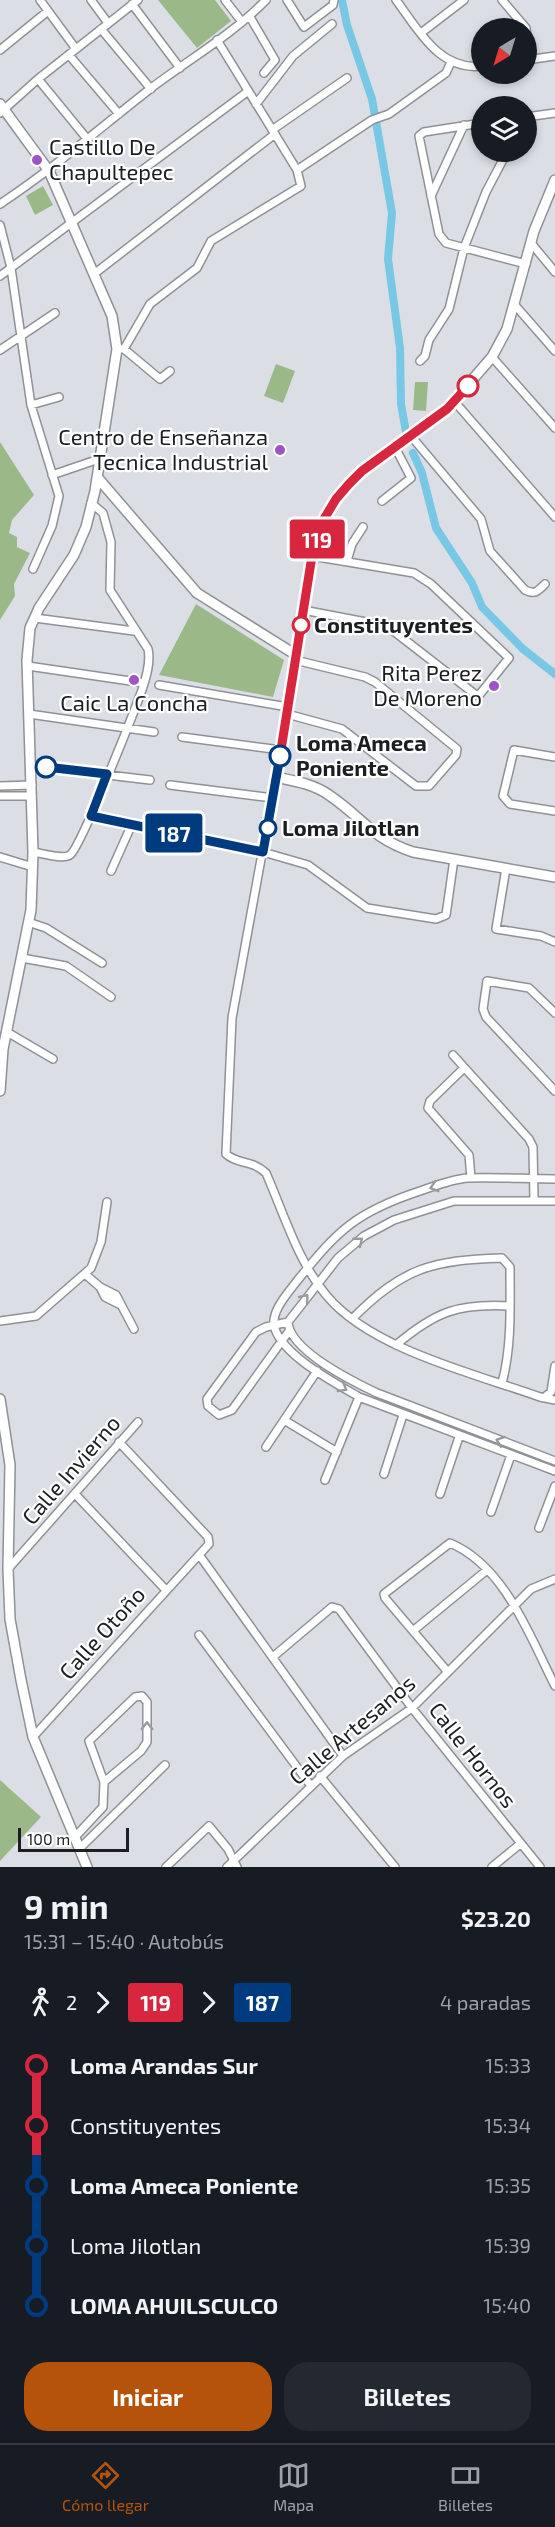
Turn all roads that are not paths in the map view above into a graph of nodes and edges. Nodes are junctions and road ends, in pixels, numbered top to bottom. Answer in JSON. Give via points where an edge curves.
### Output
{"nodes":[{"id":1,"x":40,"y":0,"type":"edge"},
{"id":2,"x":91,"y":0,"type":"edge"},
{"id":3,"x":225,"y":0,"type":"edge"},
{"id":4,"x":266,"y":0,"type":"edge"},
{"id":5,"x":287,"y":0,"type":"edge"},
{"id":6,"x":396,"y":0,"type":"edge"},
{"id":7,"x":464,"y":0,"type":"edge"},
{"id":8,"x":502,"y":0,"type":"edge"},
{"id":9,"x":334,"y":1,"type":"edge"},
{"id":10,"x":135,"y":2,"type":"edge"},
{"id":11,"x":48,"y":11,"type":"junction"},
{"id":12,"x":250,"y":17,"type":"junction"},
{"id":13,"x":517,"y":18,"type":"edge"},
{"id":14,"x":242,"y":22,"type":"junction"},
{"id":15,"x":108,"y":23,"type":"junction"},
{"id":16,"x":332,"y":24,"type":"dead end"},
{"id":17,"x":101,"y":29,"type":"junction"},
{"id":18,"x":421,"y":33,"type":"junction"},
{"id":19,"x":217,"y":40,"type":"junction"},
{"id":20,"x":76,"y":49,"type":"junction"},
{"id":21,"x":0,"y":50,"type":"edge"},
{"id":22,"x":69,"y":55,"type":"junction"},
{"id":23,"x":555,"y":56,"type":"edge"},
{"id":24,"x":537,"y":58,"type":"edge"},
{"id":25,"x":451,"y":62,"type":"junction"},
{"id":26,"x":471,"y":66,"type":"edge"},
{"id":27,"x":180,"y":68,"type":"junction"},
{"id":28,"x":264,"y":73,"type":"dead end"},
{"id":29,"x":347,"y":78,"type":"dead end"},
{"id":30,"x":38,"y":79,"type":"junction"},
{"id":31,"x":151,"y":88,"type":"junction"},
{"id":32,"x":247,"y":92,"type":"junction"},
{"id":33,"x":256,"y":104,"type":"junction"},
{"id":34,"x":1,"y":109,"type":"edge"},
{"id":35,"x":555,"y":113,"type":"edge"},
{"id":36,"x":119,"y":114,"type":"junction"},
{"id":37,"x":537,"y":116,"type":"edge"},
{"id":38,"x":471,"y":124,"type":"edge"},
{"id":39,"x":464,"y":125,"type":"junction"},
{"id":40,"x":274,"y":132,"type":"junction"},
{"id":41,"x":88,"y":140,"type":"junction"},
{"id":42,"x":502,"y":162,"type":"edge"},
{"id":43,"x":297,"y":170,"type":"junction"},
{"id":44,"x":49,"y":171,"type":"junction"},
{"id":45,"x":554,"y":184,"type":"edge"},
{"id":46,"x":431,"y":196,"type":"junction"},
{"id":47,"x":1,"y":202,"type":"edge"},
{"id":48,"x":0,"y":225,"type":"edge"},
{"id":49,"x":71,"y":225,"type":"junction"},
{"id":50,"x":531,"y":243,"type":"junction"},
{"id":51,"x":464,"y":248,"type":"junction"},
{"id":52,"x":526,"y":264,"type":"junction"},
{"id":53,"x":11,"y":268,"type":"junction"},
{"id":54,"x":555,"y":272,"type":"edge"},
{"id":55,"x":94,"y":274,"type":"junction"},
{"id":56,"x":0,"y":276,"type":"edge"},
{"id":57,"x":514,"y":304,"type":"junction"},
{"id":58,"x":55,"y":313,"type":"dead end"},
{"id":59,"x":21,"y":334,"type":"junction"},
{"id":60,"x":120,"y":349,"type":"junction"},
{"id":61,"x":0,"y":350,"type":"edge"},
{"id":62,"x":555,"y":351,"type":"edge"},
{"id":63,"x":492,"y":357,"type":"junction"},
{"id":64,"x":420,"y":361,"type":"dead end"},
{"id":65,"x":170,"y":371,"type":"dead end"},
{"id":66,"x":59,"y":397,"type":"dead end"},
{"id":67,"x":454,"y":401,"type":"junction"},
{"id":68,"x":31,"y":405,"type":"junction"},
{"id":69,"x":555,"y":428,"type":"edge"},
{"id":70,"x":411,"y":436,"type":"junction"},
{"id":71,"x":395,"y":447,"type":"junction"},
{"id":72,"x":99,"y":459,"type":"junction"},
{"id":73,"x":52,"y":475,"type":"junction"},
{"id":74,"x":97,"y":477,"type":"junction"},
{"id":75,"x":382,"y":501,"type":"dead end"},
{"id":76,"x":92,"y":503,"type":"junction"},
{"id":77,"x":555,"y":517,"type":"edge"},
{"id":78,"x":363,"y":527,"type":"dead end"},
{"id":79,"x":312,"y":556,"type":"junction"},
{"id":80,"x":347,"y":561,"type":"junction"},
{"id":81,"x":33,"y":569,"type":"dead end"},
{"id":82,"x":545,"y":584,"type":"dead end"},
{"id":83,"x":303,"y":610,"type":"junction"},
{"id":84,"x":34,"y":618,"type":"junction"},
{"id":85,"x":134,"y":631,"type":"junction"},
{"id":86,"x":295,"y":658,"type":"junction"},
{"id":87,"x":28,"y":666,"type":"junction"},
{"id":88,"x":144,"y":683,"type":"junction"},
{"id":89,"x":159,"y":685,"type":"dead end"},
{"id":90,"x":287,"y":710,"type":"junction"},
{"id":91,"x":29,"y":714,"type":"junction"},
{"id":92,"x":126,"y":729,"type":"junction"},
{"id":93,"x":154,"y":732,"type":"dead end"},
{"id":94,"x":182,"y":737,"type":"dead end"},
{"id":95,"x":281,"y":750,"type":"junction"},
{"id":96,"x":555,"y":757,"type":"edge"},
{"id":97,"x":32,"y":766,"type":"junction"},
{"id":98,"x":107,"y":774,"type":"junction"},
{"id":99,"x":276,"y":777,"type":"junction"},
{"id":100,"x":150,"y":780,"type":"dead end"},
{"id":101,"x":32,"y":785,"type":"junction"},
{"id":102,"x":170,"y":785,"type":"dead end"},
{"id":103,"x":0,"y":786,"type":"edge"},
{"id":104,"x":0,"y":796,"type":"edge"},
{"id":105,"x":32,"y":796,"type":"junction"},
{"id":106,"x":273,"y":798,"type":"junction"},
{"id":107,"x":555,"y":811,"type":"edge"},
{"id":108,"x":91,"y":816,"type":"junction"},
{"id":109,"x":132,"y":824,"type":"junction"},
{"id":110,"x":33,"y":852,"type":"junction"},
{"id":111,"x":263,"y":852,"type":"junction"},
{"id":112,"x":0,"y":857,"type":"edge"},
{"id":113,"x":454,"y":859,"type":"junction"},
{"id":114,"x":33,"y":867,"type":"junction"},
{"id":115,"x":506,"y":868,"type":"junction"},
{"id":116,"x":111,"y":871,"type":"dead end"},
{"id":117,"x":555,"y":877,"type":"edge"},
{"id":118,"x":28,"y":922,"type":"junction"},
{"id":119,"x":555,"y":942,"type":"edge"},
{"id":120,"x":22,"y":958,"type":"junction"},
{"id":121,"x":102,"y":963,"type":"dead end"},
{"id":122,"x":111,"y":997,"type":"dead end"},
{"id":123,"x":555,"y":1013,"type":"edge"},
{"id":124,"x":7,"y":1032,"type":"junction"},
{"id":125,"x":2,"y":1048,"type":"edge"},
{"id":126,"x":453,"y":1055,"type":"dead end"},
{"id":127,"x":53,"y":1059,"type":"dead end"},
{"id":128,"x":465,"y":1068,"type":"junction"},
{"id":129,"x":0,"y":1090,"type":"edge"},
{"id":130,"x":555,"y":1091,"type":"edge"},
{"id":131,"x":471,"y":1178,"type":"junction"},
{"id":132,"x":533,"y":1179,"type":"junction"},
{"id":133,"x":555,"y":1179,"type":"edge"},
{"id":134,"x":534,"y":1200,"type":"junction"},
{"id":135,"x":107,"y":1202,"type":"dead end"},
{"id":136,"x":555,"y":1202,"type":"edge"},
{"id":137,"x":308,"y":1268,"type":"junction"},
{"id":138,"x":86,"y":1274,"type":"junction"},
{"id":139,"x":318,"y":1282,"type":"junction"},
{"id":140,"x":510,"y":1306,"type":"junction"},
{"id":141,"x":352,"y":1320,"type":"junction"},
{"id":142,"x":0,"y":1321,"type":"edge"},
{"id":143,"x":288,"y":1322,"type":"junction"},
{"id":144,"x":274,"y":1325,"type":"junction"},
{"id":145,"x":134,"y":1329,"type":"dead end"},
{"id":146,"x":290,"y":1331,"type":"junction"},
{"id":147,"x":281,"y":1340,"type":"junction"},
{"id":148,"x":396,"y":1345,"type":"junction"},
{"id":149,"x":555,"y":1366,"type":"edge"},
{"id":150,"x":317,"y":1371,"type":"junction"},
{"id":151,"x":502,"y":1383,"type":"junction"},
{"id":152,"x":546,"y":1396,"type":"junction"},
{"id":153,"x":359,"y":1397,"type":"junction"},
{"id":154,"x":0,"y":1400,"type":"edge"},
{"id":155,"x":555,"y":1400,"type":"edge"},
{"id":156,"x":403,"y":1415,"type":"junction"},
{"id":157,"x":284,"y":1420,"type":"junction"},
{"id":158,"x":138,"y":1422,"type":"dead end"},
{"id":159,"x":454,"y":1424,"type":"junction"},
{"id":160,"x":456,"y":1435,"type":"junction"},
{"id":161,"x":119,"y":1442,"type":"junction"},
{"id":162,"x":266,"y":1447,"type":"dead end"},
{"id":163,"x":337,"y":1452,"type":"junction"},
{"id":164,"x":511,"y":1455,"type":"junction"},
{"id":165,"x":555,"y":1461,"type":"edge"},
{"id":166,"x":555,"y":1471,"type":"edge"},
{"id":167,"x":384,"y":1474,"type":"dead end"},
{"id":168,"x":325,"y":1480,"type":"dead end"},
{"id":169,"x":555,"y":1486,"type":"edge"},
{"id":170,"x":75,"y":1494,"type":"junction"},
{"id":171,"x":440,"y":1494,"type":"dead end"},
{"id":172,"x":491,"y":1512,"type":"dead end"},
{"id":173,"x":538,"y":1528,"type":"dead end"},
{"id":174,"x":200,"y":1556,"type":"junction"},
{"id":175,"x":8,"y":1569,"type":"junction"},
{"id":176,"x":487,"y":1570,"type":"junction"},
{"id":177,"x":555,"y":1579,"type":"edge"},
{"id":178,"x":165,"y":1589,"type":"junction"},
{"id":179,"x":514,"y":1606,"type":"junction"},
{"id":180,"x":414,"y":1630,"type":"junction"},
{"id":181,"x":199,"y":1635,"type":"dead end"},
{"id":182,"x":274,"y":1656,"type":"junction"},
{"id":183,"x":447,"y":1671,"type":"junction"},
{"id":184,"x":555,"y":1686,"type":"edge"},
{"id":185,"x":412,"y":1708,"type":"junction"},
{"id":186,"x":33,"y":1737,"type":"junction"},
{"id":187,"x":343,"y":1756,"type":"junction"},
{"id":188,"x":165,"y":1765,"type":"dead end"},
{"id":189,"x":320,"y":1776,"type":"junction"},
{"id":190,"x":104,"y":1782,"type":"junction"},
{"id":191,"x":311,"y":1786,"type":"junction"},
{"id":192,"x":78,"y":1834,"type":"junction"},
{"id":193,"x":520,"y":1844,"type":"junction"},
{"id":194,"x":79,"y":1849,"type":"junction"},
{"id":195,"x":232,"y":1865,"type":"edge"},
{"id":196,"x":87,"y":1867,"type":"edge"},
{"id":197,"x":166,"y":1867,"type":"edge"},
{"id":198,"x":395,"y":1867,"type":"edge"},
{"id":199,"x":492,"y":1867,"type":"edge"},
{"id":200,"x":540,"y":1867,"type":"edge"}],
"edges":[{"from":1,"to":11,"type":"street"},
{"from":2,"to":15,"type":"street"},
{"from":3,"to":14,"type":"street"},
{"from":4,"to":12,"type":"street"},
{"from":5,"to":9,"type":"street","via":[[304,27]]},
{"from":6,"to":18,"type":"street"},
{"from":7,"to":18,"type":"street"},
{"from":8,"to":13,"type":"street"},
{"from":10,"to":15,"type":"street"},
{"from":10,"to":27,"type":"street"},
{"from":11,"to":20,"type":"street"},
{"from":11,"to":21,"type":"street"},
{"from":12,"to":14,"type":"street"},
{"from":12,"to":28,"type":"street","via":[[275,60]]},
{"from":14,"to":19,"type":"street"},
{"from":15,"to":17,"type":"street"},
{"from":16,"to":33,"type":"street","via":[[293,56]]},
{"from":17,"to":20,"type":"street"},
{"from":17,"to":31,"type":"street"},
{"from":18,"to":25,"type":"street"},
{"from":19,"to":27,"type":"street"},
{"from":19,"to":32,"type":"street"},
{"from":20,"to":22,"type":"street"},
{"from":22,"to":30,"type":"street"},
{"from":22,"to":36,"type":"street"},
{"from":23,"to":24,"type":"street"},
{"from":25,"to":26,"type":"street"},
{"from":25,"to":43,"type":"street","via":[[446,73],[389,114],[372,120]]},
{"from":27,"to":31,"type":"street"},
{"from":29,"to":40,"type":"street"},
{"from":30,"to":34,"type":"street"},
{"from":30,"to":41,"type":"street"},
{"from":31,"to":36,"type":"street"},
{"from":32,"to":33,"type":"street"},
{"from":32,"to":49,"type":"street"},
{"from":33,"to":40,"type":"street"},
{"from":34,"to":44,"type":"street"},
{"from":35,"to":37,"type":"street"},
{"from":36,"to":41,"type":"street"},
{"from":38,"to":39,"type":"street"},
{"from":39,"to":46,"type":"street"},
{"from":39,"to":46,"type":"street","via":[[419,136]]},
{"from":40,"to":43,"type":"street"},
{"from":40,"to":55,"type":"street"},
{"from":41,"to":44,"type":"street"},
{"from":42,"to":51,"type":"street"},
{"from":43,"to":60,"type":"street","via":[[301,186],[212,241],[197,268],[150,304]]},
{"from":44,"to":47,"type":"street"},
{"from":44,"to":49,"type":"street"},
{"from":45,"to":50,"type":"street"},
{"from":46,"to":51,"type":"street","via":[[442,239]]},
{"from":48,"to":53,"type":"street"},
{"from":49,"to":53,"type":"street"},
{"from":49,"to":55,"type":"street"},
{"from":50,"to":52,"type":"street"},
{"from":50,"to":54,"type":"street"},
{"from":51,"to":52,"type":"street"},
{"from":51,"to":64,"type":"street","via":[[449,309]]},
{"from":52,"to":57,"type":"street"},
{"from":53,"to":56,"type":"street"},
{"from":53,"to":59,"type":"street"},
{"from":55,"to":60,"type":"street","via":[[112,316]]},
{"from":57,"to":62,"type":"street"},
{"from":57,"to":63,"type":"street","via":[[507,329]]},
{"from":58,"to":59,"type":"street"},
{"from":59,"to":61,"type":"street"},
{"from":59,"to":68,"type":"street"},
{"from":60,"to":65,"type":"street","via":[[160,379]]},
{"from":60,"to":72,"type":"street"},
{"from":63,"to":67,"type":"street"},
{"from":63,"to":69,"type":"street"},
{"from":66,"to":68,"type":"street"},
{"from":67,"to":70,"type":"street"},
{"from":67,"to":77,"type":"street"},
{"from":68,"to":73,"type":"street"},
{"from":70,"to":71,"type":"street"},
{"from":70,"to":82,"type":"street","via":[[481,519],[490,551],[525,591],[538,592]]},
{"from":71,"to":75,"type":"street","via":[[411,478]]},
{"from":71,"to":79,"type":"street","via":[[362,471],[336,499],[321,524]]},
{"from":72,"to":73,"type":"street"},
{"from":72,"to":74,"type":"street"},
{"from":73,"to":81,"type":"street","via":[[59,495],[57,511]]},
{"from":74,"to":76,"type":"street"},
{"from":74,"to":86,"type":"street","via":[[196,593]]},
{"from":76,"to":84,"type":"street","via":[[74,555]]},
{"from":76,"to":85,"type":"street","via":[[103,513],[111,542],[110,590]]},
{"from":78,"to":80,"type":"street"},
{"from":79,"to":80,"type":"street"},
{"from":79,"to":83,"type":"street"},
{"from":80,"to":83,"type":"street","via":[[421,577],[509,658],[476,695],[387,626]]},
{"from":83,"to":86,"type":"street"},
{"from":84,"to":85,"type":"street"},
{"from":84,"to":87,"type":"street"},
{"from":85,"to":88,"type":"street","via":[[150,657]]},
{"from":86,"to":90,"type":"street"},
{"from":86,"to":90,"type":"street","via":[[375,682],[457,749],[456,755],[423,788],[342,729]]},
{"from":87,"to":88,"type":"street"},
{"from":87,"to":91,"type":"street"},
{"from":88,"to":92,"type":"street"},
{"from":89,"to":90,"type":"street"},
{"from":90,"to":95,"type":"street"},
{"from":91,"to":92,"type":"street"},
{"from":91,"to":97,"type":"street"},
{"from":92,"to":93,"type":"street"},
{"from":92,"to":98,"type":"street"},
{"from":94,"to":95,"type":"street"},
{"from":95,"to":99,"type":"street"},
{"from":96,"to":107,"type":"street","via":[[514,750],[503,796],[505,801]]},
{"from":97,"to":98,"type":"street"},
{"from":97,"to":101,"type":"street"},
{"from":98,"to":100,"type":"street"},
{"from":98,"to":108,"type":"street"},
{"from":99,"to":106,"type":"street"},
{"from":99,"to":113,"type":"street","via":[[310,784],[391,845]]},
{"from":101,"to":103,"type":"street"},
{"from":101,"to":105,"type":"street"},
{"from":102,"to":106,"type":"street"},
{"from":104,"to":105,"type":"street"},
{"from":105,"to":110,"type":"street"},
{"from":106,"to":111,"type":"street"},
{"from":108,"to":109,"type":"street"},
{"from":108,"to":110,"type":"street","via":[[69,856]]},
{"from":109,"to":111,"type":"street"},
{"from":109,"to":116,"type":"street"},
{"from":110,"to":114,"type":"street"},
{"from":111,"to":113,"type":"street","via":[[309,865],[367,908],[442,918],[446,915]]},
{"from":111,"to":137,"type":"street","via":[[232,1018],[225,1149],[229,1157],[255,1164],[266,1173]]},
{"from":112,"to":114,"type":"street"},
{"from":113,"to":115,"type":"street"},
{"from":114,"to":118,"type":"street"},
{"from":115,"to":117,"type":"street"},
{"from":115,"to":119,"type":"street","via":[[496,928]]},
{"from":118,"to":120,"type":"street"},
{"from":118,"to":121,"type":"street","via":[[46,928]]},
{"from":120,"to":122,"type":"street","via":[[66,966]]},
{"from":120,"to":124,"type":"street"},
{"from":123,"to":130,"type":"street","via":[[528,988],[487,981],[483,1013]]},
{"from":124,"to":125,"type":"street"},
{"from":124,"to":127,"type":"street"},
{"from":125,"to":129,"type":"street"},
{"from":126,"to":128,"type":"street"},
{"from":128,"to":131,"type":"street","via":[[430,1101],[428,1108],[469,1155]]},
{"from":128,"to":132,"type":"street","via":[[529,1139],[533,1147]]},
{"from":131,"to":132,"type":"street"},
{"from":131,"to":137,"type":"street","one_way":true,"via":[[399,1198],[359,1216],[329,1241]]},
{"from":132,"to":133,"type":"street"},
{"from":132,"to":134,"type":"street"},
{"from":134,"to":136,"type":"street"},
{"from":139,"to":134,"type":"street","one_way":true,"via":[[364,1236],[394,1220],[454,1201]]},
{"from":135,"to":138,"type":"street","via":[[100,1242]]},
{"from":137,"to":139,"type":"street"},
{"from":137,"to":144,"type":"street","via":[[276,1312]]},
{"from":138,"to":142,"type":"street","via":[[36,1316]]},
{"from":138,"to":145,"type":"street","via":[[116,1295]]},
{"from":139,"to":141,"type":"street","via":[[327,1297]]},
{"from":143,"to":139,"type":"street","one_way":true},
{"from":140,"to":141,"type":"street","via":[[510,1267],[502,1258],[459,1259],[420,1268],[390,1284]]},
{"from":140,"to":148,"type":"street","via":[[478,1304],[441,1313]]},
{"from":140,"to":151,"type":"street","via":[[508,1361]]},
{"from":141,"to":148,"type":"street"},
{"from":143,"to":144,"type":"street"},
{"from":143,"to":146,"type":"street"},
{"from":144,"to":147,"type":"street"},
{"from":144,"to":147,"type":"street","via":[[256,1332],[207,1399],[213,1412],[219,1415],[232,1410]]},
{"from":146,"to":147,"type":"street"},
{"from":146,"to":159,"type":"street","via":[[306,1349],[351,1380]]},
{"from":147,"to":150,"type":"street"},
{"from":148,"to":151,"type":"street"},
{"from":149,"to":152,"type":"street","via":[[551,1392]]},
{"from":150,"to":153,"type":"street","one_way":true},
{"from":150,"to":157,"type":"street"},
{"from":151,"to":152,"type":"street"},
{"from":152,"to":155,"type":"street"},
{"from":153,"to":156,"type":"street"},
{"from":153,"to":163,"type":"street"},
{"from":154,"to":175,"type":"street","via":[[10,1465]]},
{"from":156,"to":160,"type":"street"},
{"from":156,"to":167,"type":"street"},
{"from":157,"to":162,"type":"street"},
{"from":157,"to":163,"type":"street"},
{"from":158,"to":161,"type":"street","name":"Calle Invierno"},
{"from":159,"to":160,"type":"street"},
{"from":165,"to":159,"type":"street","one_way":true},
{"from":160,"to":164,"type":"street"},
{"from":160,"to":171,"type":"street"},
{"from":161,"to":170,"type":"street","name":"Calle Invierno"},
{"from":161,"to":174,"type":"street","via":[[208,1537],[209,1544]]},
{"from":163,"to":168,"type":"street"},
{"from":164,"to":166,"type":"street"},
{"from":164,"to":172,"type":"street"},
{"from":169,"to":173,"type":"street"},
{"from":170,"to":175,"type":"street","name":"Calle Invierno"},
{"from":170,"to":178,"type":"street"},
{"from":174,"to":178,"type":"street","name":"Calle Otoño"},
{"from":174,"to":182,"type":"street"},
{"from":175,"to":186,"type":"street","via":[[10,1619]]},
{"from":176,"to":179,"type":"street"},
{"from":176,"to":180,"type":"street"},
{"from":176,"to":180,"type":"street","via":[[450,1544],[387,1591],[385,1598]]},
{"from":177,"to":179,"type":"street","name":"Calle Artesanos","via":[[531,1589]]},
{"from":178,"to":186,"type":"street","name":"Calle Otoño"},
{"from":179,"to":183,"type":"street","name":"Calle Artesanos"},
{"from":179,"to":184,"type":"street"},
{"from":180,"to":183,"type":"street"},
{"from":181,"to":191,"type":"street"},
{"from":182,"to":185,"type":"street","name":"Calle Hornos","via":[[332,1606],[336,1607]]},
{"from":182,"to":187,"type":"street"},
{"from":183,"to":185,"type":"street","name":"Calle Artesanos"},
{"from":185,"to":187,"type":"street","name":"Calle Artesanos"},
{"from":185,"to":193,"type":"street","name":"Calle Hornos"},
{"from":186,"to":192,"type":"street"},
{"from":187,"to":189,"type":"street","name":"Calle Artesanos"},
{"from":188,"to":194,"type":"street"},
{"from":189,"to":191,"type":"street","name":"Calle Artesanos"},
{"from":189,"to":198,"type":"street"},
{"from":190,"to":190,"type":"street","one_way":true,"via":[[147,1742],[147,1702],[142,1696],[135,1697],[89,1741]]},
{"from":190,"to":192,"type":"street","via":[[102,1811]]},
{"from":191,"to":195,"type":"street","name":"Calle Artesanos"},
{"from":192,"to":194,"type":"street"},
{"from":193,"to":199,"type":"street"},
{"from":193,"to":200,"type":"street","name":"Calle Hornos"},
{"from":194,"to":196,"type":"street"},
{"from":195,"to":197,"type":"street","via":[[228,1849],[209,1826]]}]}
